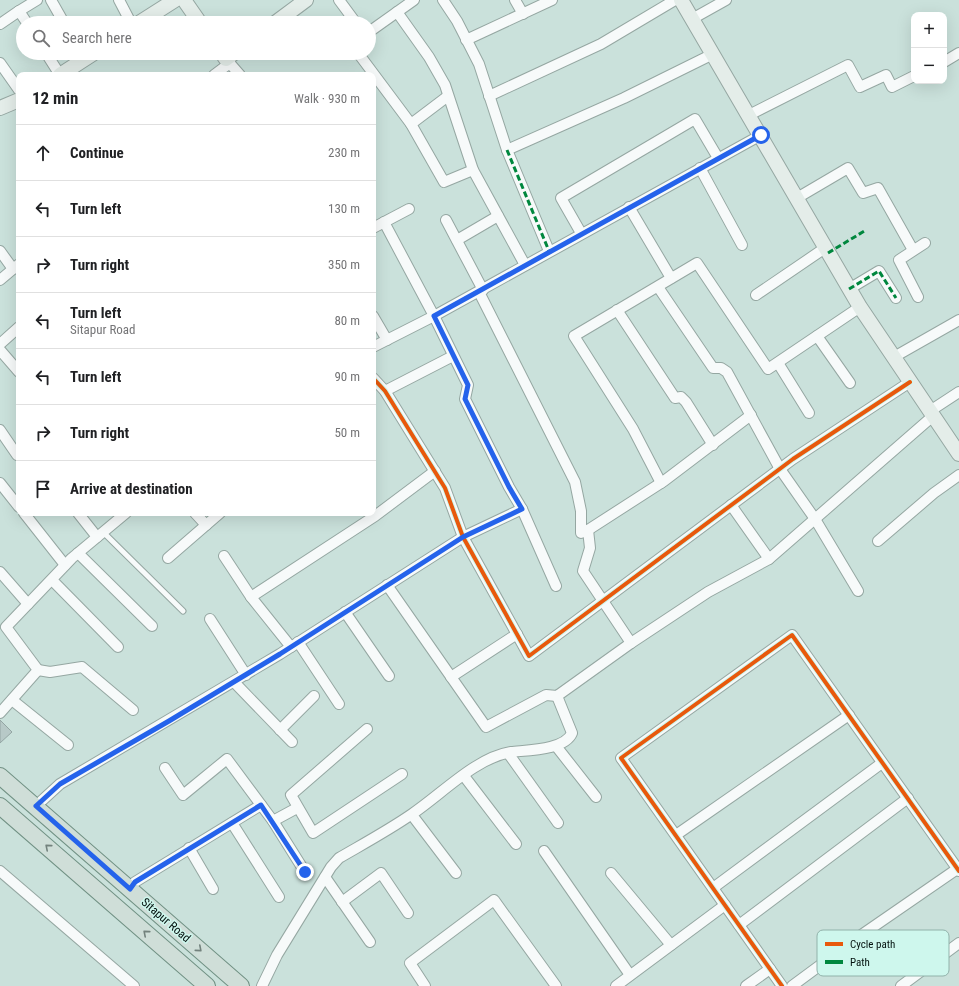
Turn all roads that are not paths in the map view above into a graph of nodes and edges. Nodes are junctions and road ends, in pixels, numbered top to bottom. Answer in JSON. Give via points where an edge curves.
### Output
{"nodes":[{"id":1,"x":37,"y":0,"type":"edge"},
{"id":2,"x":51,"y":0,"type":"edge"},
{"id":3,"x":119,"y":0,"type":"edge"},
{"id":4,"x":175,"y":0,"type":"edge"},
{"id":5,"x":184,"y":0,"type":"edge"},
{"id":6,"x":339,"y":0,"type":"edge"},
{"id":7,"x":414,"y":0,"type":"edge"},
{"id":8,"x":443,"y":0,"type":"edge"},
{"id":9,"x":514,"y":0,"type":"edge"},
{"id":10,"x":552,"y":0,"type":"edge"},
{"id":11,"x":675,"y":0,"type":"edge"},
{"id":12,"x":681,"y":0,"type":"edge"},
{"id":13,"x":726,"y":0,"type":"edge"},
{"id":14,"x":302,"y":1,"type":"edge"},
{"id":15,"x":19,"y":11,"type":"junction"},
{"id":16,"x":397,"y":12,"type":"junction"},
{"id":17,"x":523,"y":14,"type":"junction"},
{"id":18,"x":22,"y":16,"type":"edge"},
{"id":19,"x":60,"y":16,"type":"edge"},
{"id":20,"x":127,"y":16,"type":"edge"},
{"id":21,"x":150,"y":16,"type":"edge"},
{"id":22,"x":195,"y":16,"type":"edge"},
{"id":23,"x":284,"y":16,"type":"edge"},
{"id":24,"x":351,"y":16,"type":"edge"},
{"id":25,"x":692,"y":18,"type":"junction"},
{"id":26,"x":0,"y":24,"type":"edge"},
{"id":27,"x":376,"y":27,"type":"edge"},
{"id":28,"x":466,"y":40,"type":"junction"},
{"id":29,"x":959,"y":53,"type":"edge"},
{"id":30,"x":713,"y":54,"type":"junction"},
{"id":31,"x":50,"y":60,"type":"edge"},
{"id":32,"x":80,"y":60,"type":"edge"},
{"id":33,"x":226,"y":60,"type":"edge"},
{"id":34,"x":230,"y":60,"type":"edge"},
{"id":35,"x":363,"y":60,"type":"edge"},
{"id":36,"x":947,"y":60,"type":"edge"},
{"id":37,"x":0,"y":63,"type":"edge"},
{"id":38,"x":58,"y":72,"type":"edge"},
{"id":39,"x":64,"y":72,"type":"edge"},
{"id":40,"x":216,"y":72,"type":"edge"},
{"id":41,"x":238,"y":72,"type":"edge"},
{"id":42,"x":372,"y":72,"type":"edge"},
{"id":43,"x":376,"y":78,"type":"edge"},
{"id":44,"x":911,"y":78,"type":"edge"},
{"id":45,"x":16,"y":92,"type":"edge"},
{"id":46,"x":448,"y":96,"type":"junction"},
{"id":47,"x":489,"y":96,"type":"junction"},
{"id":48,"x":16,"y":100,"type":"edge"},
{"id":49,"x":0,"y":108,"type":"edge"},
{"id":50,"x":749,"y":116,"type":"junction"},
{"id":51,"x":410,"y":124,"type":"junction"},
{"id":52,"x":761,"y":135,"type":"junction"},
{"id":53,"x":507,"y":150,"type":"junction"},
{"id":54,"x":718,"y":158,"type":"junction"},
{"id":55,"x":700,"y":168,"type":"junction"},
{"id":56,"x":474,"y":170,"type":"junction"},
{"id":57,"x":797,"y":198,"type":"junction"},
{"id":58,"x":630,"y":207,"type":"junction"},
{"id":59,"x":409,"y":209,"type":"dead end"},
{"id":60,"x":498,"y":216,"type":"junction"},
{"id":61,"x":446,"y":220,"type":"dead end"},
{"id":62,"x":384,"y":222,"type":"junction"},
{"id":63,"x":376,"y":226,"type":"edge"},
{"id":64,"x":581,"y":233,"type":"junction"},
{"id":65,"x":457,"y":240,"type":"junction"},
{"id":66,"x":925,"y":243,"type":"dead end"},
{"id":67,"x":742,"y":245,"type":"dead end"},
{"id":68,"x":825,"y":248,"type":"junction"},
{"id":69,"x":0,"y":250,"type":"edge"},
{"id":70,"x":913,"y":250,"type":"junction"},
{"id":71,"x":549,"y":251,"type":"junction"},
{"id":72,"x":525,"y":265,"type":"junction"},
{"id":73,"x":16,"y":266,"type":"edge"},
{"id":74,"x":672,"y":278,"type":"junction"},
{"id":75,"x":0,"y":280,"type":"edge"},
{"id":76,"x":658,"y":286,"type":"junction"},
{"id":77,"x":849,"y":289,"type":"junction"},
{"id":78,"x":481,"y":291,"type":"junction"},
{"id":79,"x":756,"y":295,"type":"dead end"},
{"id":80,"x":918,"y":297,"type":"dead end"},
{"id":81,"x":896,"y":298,"type":"dead end"},
{"id":82,"x":860,"y":307,"type":"junction"},
{"id":83,"x":617,"y":310,"type":"junction"},
{"id":84,"x":434,"y":316,"type":"junction"},
{"id":85,"x":959,"y":320,"type":"edge"},
{"id":86,"x":376,"y":321,"type":"edge"},
{"id":87,"x":16,"y":330,"type":"edge"},
{"id":88,"x":817,"y":336,"type":"junction"},
{"id":89,"x":387,"y":340,"type":"junction"},
{"id":90,"x":0,"y":344,"type":"edge"},
{"id":91,"x":376,"y":345,"type":"edge"},
{"id":92,"x":0,"y":350,"type":"edge"},
{"id":93,"x":453,"y":356,"type":"junction"},
{"id":94,"x":894,"y":357,"type":"junction"},
{"id":95,"x":778,"y":363,"type":"junction"},
{"id":96,"x":16,"y":369,"type":"edge"},
{"id":97,"x":376,"y":381,"type":"edge"},
{"id":98,"x":910,"y":382,"type":"junction"},
{"id":99,"x":850,"y":383,"type":"dead end"},
{"id":100,"x":385,"y":391,"type":"junction"},
{"id":101,"x":959,"y":392,"type":"edge"},
{"id":102,"x":809,"y":412,"type":"dead end"},
{"id":103,"x":931,"y":413,"type":"junction"},
{"id":104,"x":751,"y":415,"type":"junction"},
{"id":105,"x":0,"y":430,"type":"edge"},
{"id":106,"x":713,"y":445,"type":"junction"},
{"id":107,"x":16,"y":454,"type":"edge"},
{"id":108,"x":959,"y":454,"type":"edge"},
{"id":109,"x":780,"y":468,"type":"junction"},
{"id":110,"x":435,"y":471,"type":"junction"},
{"id":111,"x":959,"y":474,"type":"edge"},
{"id":112,"x":661,"y":483,"type":"junction"},
{"id":113,"x":0,"y":484,"type":"edge"},
{"id":114,"x":16,"y":503,"type":"edge"},
{"id":115,"x":731,"y":506,"type":"junction"},
{"id":116,"x":522,"y":509,"type":"junction"},
{"id":117,"x":376,"y":513,"type":"edge"},
{"id":118,"x":26,"y":516,"type":"edge"},
{"id":119,"x":81,"y":516,"type":"edge"},
{"id":120,"x":122,"y":516,"type":"edge"},
{"id":121,"x":198,"y":516,"type":"edge"},
{"id":122,"x":216,"y":516,"type":"edge"},
{"id":123,"x":371,"y":516,"type":"edge"},
{"id":124,"x":814,"y":518,"type":"junction"},
{"id":125,"x":206,"y":525,"type":"junction"},
{"id":126,"x":588,"y":530,"type":"junction"},
{"id":127,"x":100,"y":534,"type":"junction"},
{"id":128,"x":463,"y":537,"type":"junction"},
{"id":129,"x":878,"y":541,"type":"dead end"},
{"id":130,"x":78,"y":553,"type":"junction"},
{"id":131,"x":224,"y":556,"type":"dead end"},
{"id":132,"x":168,"y":558,"type":"dead end"},
{"id":133,"x":768,"y":558,"type":"junction"},
{"id":134,"x":65,"y":565,"type":"junction"},
{"id":135,"x":0,"y":572,"type":"edge"},
{"id":136,"x":52,"y":580,"type":"junction"},
{"id":137,"x":387,"y":585,"type":"junction"},
{"id":138,"x":556,"y":586,"type":"dead end"},
{"id":139,"x":858,"y":591,"type":"dead end"},
{"id":140,"x":251,"y":597,"type":"junction"},
{"id":141,"x":603,"y":601,"type":"junction"},
{"id":142,"x":28,"y":604,"type":"junction"},
{"id":143,"x":183,"y":611,"type":"dead end"},
{"id":144,"x":345,"y":612,"type":"junction"},
{"id":145,"x":210,"y":618,"type":"dead end"},
{"id":146,"x":152,"y":626,"type":"dead end"},
{"id":147,"x":3,"y":629,"type":"edge"},
{"id":148,"x":517,"y":634,"type":"junction"},
{"id":149,"x":631,"y":643,"type":"junction"},
{"id":150,"x":294,"y":645,"type":"junction"},
{"id":151,"x":118,"y":647,"type":"dead end"},
{"id":152,"x":38,"y":670,"type":"junction"},
{"id":153,"x":246,"y":675,"type":"junction"},
{"id":154,"x":389,"y":676,"type":"dead end"},
{"id":155,"x":451,"y":677,"type":"junction"},
{"id":156,"x":234,"y":682,"type":"junction"},
{"id":157,"x":314,"y":696,"type":"dead end"},
{"id":158,"x":557,"y":696,"type":"junction"},
{"id":159,"x":12,"y":700,"type":"junction"},
{"id":160,"x":339,"y":704,"type":"dead end"},
{"id":161,"x":133,"y":710,"type":"dead end"},
{"id":162,"x":0,"y":714,"type":"edge"},
{"id":163,"x":849,"y":715,"type":"junction"},
{"id":164,"x":367,"y":729,"type":"dead end"},
{"id":165,"x":280,"y":730,"type":"junction"},
{"id":166,"x":292,"y":742,"type":"dead end"},
{"id":167,"x":68,"y":745,"type":"dead end"},
{"id":168,"x":556,"y":746,"type":"junction"},
{"id":169,"x":508,"y":753,"type":"junction"},
{"id":170,"x":882,"y":763,"type":"junction"},
{"id":171,"x":165,"y":768,"type":"dead end"},
{"id":172,"x":402,"y":774,"type":"dead end"},
{"id":173,"x":0,"y":776,"type":"edge"},
{"id":174,"x":464,"y":776,"type":"junction"},
{"id":175,"x":596,"y":797,"type":"dead end"},
{"id":176,"x":908,"y":798,"type":"junction"},
{"id":177,"x":261,"y":805,"type":"junction"},
{"id":178,"x":0,"y":806,"type":"edge"},
{"id":179,"x":36,"y":806,"type":"junction"},
{"id":180,"x":297,"y":808,"type":"junction"},
{"id":181,"x":412,"y":815,"type":"junction"},
{"id":182,"x":273,"y":820,"type":"junction"},
{"id":183,"x":232,"y":823,"type":"junction"},
{"id":184,"x":558,"y":823,"type":"dead end"},
{"id":185,"x":676,"y":836,"type":"junction"},
{"id":186,"x":516,"y":844,"type":"dead end"},
{"id":187,"x":190,"y":848,"type":"junction"},
{"id":188,"x":544,"y":850,"type":"dead end"},
{"id":189,"x":958,"y":870,"type":"edge"},
{"id":190,"x":0,"y":871,"type":"edge"},
{"id":191,"x":305,"y":872,"type":"dead end"},
{"id":192,"x":456,"y":873,"type":"dead end"},
{"id":193,"x":611,"y":873,"type":"dead end"},
{"id":194,"x":325,"y":877,"type":"junction"},
{"id":195,"x":713,"y":888,"type":"junction"},
{"id":196,"x":130,"y":889,"type":"junction"},
{"id":197,"x":212,"y":890,"type":"dead end"},
{"id":198,"x":279,"y":897,"type":"dead end"},
{"id":199,"x":342,"y":902,"type":"junction"},
{"id":200,"x":725,"y":905,"type":"junction"},
{"id":201,"x":408,"y":913,"type":"dead end"},
{"id":202,"x":739,"y":925,"type":"junction"},
{"id":203,"x":869,"y":930,"type":"edge"},
{"id":204,"x":370,"y":942,"type":"dead end"},
{"id":205,"x":959,"y":943,"type":"edge"},
{"id":206,"x":670,"y":945,"type":"junction"},
{"id":207,"x":949,"y":950,"type":"edge"},
{"id":208,"x":817,"y":968,"type":"edge"},
{"id":209,"x":770,"y":969,"type":"junction"},
{"id":210,"x":630,"y":975,"type":"junction"},
{"id":211,"x":914,"y":976,"type":"edge"},
{"id":212,"x":134,"y":986,"type":"edge"},
{"id":213,"x":207,"y":986,"type":"edge"},
{"id":214,"x":241,"y":986,"type":"edge"},
{"id":215,"x":262,"y":986,"type":"edge"},
{"id":216,"x":425,"y":986,"type":"edge"},
{"id":217,"x":556,"y":986,"type":"edge"},
{"id":218,"x":616,"y":986,"type":"edge"},
{"id":219,"x":746,"y":986,"type":"edge"},
{"id":220,"x":782,"y":986,"type":"edge"},
{"id":221,"x":792,"y":986,"type":"edge"},
{"id":222,"x":901,"y":986,"type":"edge"}],
"edges":[{"from":1,"to":15,"type":"street"},
{"from":2,"to":19,"type":"street"},
{"from":3,"to":20,"type":"street"},
{"from":4,"to":21,"type":"street"},
{"from":5,"to":22,"type":"street"},
{"from":6,"to":24,"type":"street"},
{"from":7,"to":16,"type":"street"},
{"from":8,"to":28,"type":"street"},
{"from":9,"to":17,"type":"street"},
{"from":10,"to":17,"type":"street"},
{"from":11,"to":47,"type":"street","via":[[601,44]]},
{"from":12,"to":25,"type":"street"},
{"from":13,"to":25,"type":"street"},
{"from":14,"to":23,"type":"street"},
{"from":15,"to":18,"type":"street"},
{"from":15,"to":26,"type":"street"},
{"from":16,"to":27,"type":"street"},
{"from":16,"to":46,"type":"street","via":[[429,58],[445,85]]},
{"from":17,"to":28,"type":"street"},
{"from":25,"to":30,"type":"street"},
{"from":28,"to":47,"type":"street","via":[[479,64]]},
{"from":29,"to":36,"type":"street"},
{"from":30,"to":50,"type":"street"},
{"from":30,"to":53,"type":"street","via":[[624,98]]},
{"from":31,"to":38,"type":"street"},
{"from":32,"to":39,"type":"street"},
{"from":33,"to":40,"type":"street"},
{"from":34,"to":41,"type":"street"},
{"from":35,"to":42,"type":"street"},
{"from":37,"to":45,"type":"street"},
{"from":43,"to":51,"type":"street"},
{"from":44,"to":50,"type":"street","via":[[892,87],[886,75],[860,88],[848,65]]},
{"from":46,"to":51,"type":"street"},
{"from":46,"to":56,"type":"street"},
{"from":47,"to":53,"type":"street"},
{"from":48,"to":49,"type":"street"},
{"from":50,"to":52,"type":"street"},
{"from":51,"to":56,"type":"street","via":[[444,182]]},
{"from":52,"to":54,"type":"street"},
{"from":52,"to":57,"type":"street"},
{"from":53,"to":71,"type":"street"},
{"from":54,"to":55,"type":"street"},
{"from":54,"to":64,"type":"street","via":[[695,119],[561,198]]},
{"from":55,"to":58,"type":"street"},
{"from":55,"to":67,"type":"street"},
{"from":56,"to":60,"type":"street"},
{"from":57,"to":68,"type":"street"},
{"from":57,"to":70,"type":"street","via":[[848,168],[863,193],[878,188]]},
{"from":58,"to":64,"type":"street"},
{"from":58,"to":74,"type":"street"},
{"from":59,"to":62,"type":"street"},
{"from":60,"to":65,"type":"street"},
{"from":60,"to":72,"type":"street"},
{"from":61,"to":65,"type":"street"},
{"from":62,"to":63,"type":"street"},
{"from":62,"to":84,"type":"street"},
{"from":64,"to":71,"type":"street"},
{"from":65,"to":78,"type":"street"},
{"from":66,"to":70,"type":"street"},
{"from":68,"to":77,"type":"street"},
{"from":68,"to":79,"type":"street"},
{"from":69,"to":73,"type":"street"},
{"from":70,"to":80,"type":"street","via":[[900,260]]},
{"from":71,"to":72,"type":"street"},
{"from":72,"to":78,"type":"street"},
{"from":73,"to":75,"type":"street"},
{"from":74,"to":76,"type":"street"},
{"from":74,"to":95,"type":"street","via":[[697,263],[768,369]]},
{"from":76,"to":83,"type":"street"},
{"from":76,"to":104,"type":"street","via":[[713,368],[721,368],[727,372]]},
{"from":77,"to":81,"type":"street","via":[[879,271]]},
{"from":77,"to":82,"type":"street"},
{"from":78,"to":84,"type":"street"},
{"from":78,"to":126,"type":"street","via":[[575,482],[581,511],[581,533]]},
{"from":82,"to":88,"type":"street"},
{"from":82,"to":94,"type":"street"},
{"from":83,"to":106,"type":"street","via":[[675,398],[681,397],[686,402]]},
{"from":83,"to":112,"type":"street","via":[[574,336],[633,429]]},
{"from":84,"to":89,"type":"street"},
{"from":84,"to":93,"type":"street"},
{"from":85,"to":94,"type":"street"},
{"from":86,"to":89,"type":"street"},
{"from":87,"to":90,"type":"street"},
{"from":88,"to":95,"type":"street"},
{"from":88,"to":99,"type":"street"},
{"from":89,"to":91,"type":"street"},
{"from":92,"to":96,"type":"street"},
{"from":93,"to":100,"type":"street"},
{"from":93,"to":116,"type":"street","via":[[468,385],[465,399]]},
{"from":94,"to":98,"type":"street"},
{"from":95,"to":102,"type":"street"},
{"from":97,"to":100,"type":"street"},
{"from":98,"to":103,"type":"street"},
{"from":98,"to":109,"type":"street"},
{"from":100,"to":110,"type":"street"},
{"from":101,"to":103,"type":"street"},
{"from":103,"to":108,"type":"street"},
{"from":103,"to":124,"type":"street"},
{"from":104,"to":106,"type":"street"},
{"from":104,"to":109,"type":"street"},
{"from":105,"to":107,"type":"street"},
{"from":106,"to":112,"type":"street"},
{"from":109,"to":115,"type":"street"},
{"from":109,"to":124,"type":"street"},
{"from":110,"to":117,"type":"street"},
{"from":110,"to":128,"type":"street","via":[[445,488]]},
{"from":111,"to":129,"type":"street"},
{"from":112,"to":126,"type":"street"},
{"from":113,"to":114,"type":"street"},
{"from":115,"to":133,"type":"street"},
{"from":115,"to":141,"type":"street"},
{"from":116,"to":128,"type":"street"},
{"from":116,"to":138,"type":"street"},
{"from":118,"to":134,"type":"street"},
{"from":119,"to":127,"type":"street"},
{"from":120,"to":127,"type":"street"},
{"from":121,"to":125,"type":"street"},
{"from":122,"to":125,"type":"street"},
{"from":123,"to":140,"type":"street"},
{"from":124,"to":133,"type":"street"},
{"from":124,"to":139,"type":"street"},
{"from":125,"to":132,"type":"street"},
{"from":126,"to":141,"type":"street","via":[[590,548],[583,571]]},
{"from":127,"to":130,"type":"street"},
{"from":127,"to":143,"type":"lane"},
{"from":128,"to":137,"type":"street"},
{"from":128,"to":148,"type":"street"},
{"from":130,"to":134,"type":"street"},
{"from":130,"to":146,"type":"street"},
{"from":131,"to":140,"type":"street"},
{"from":133,"to":149,"type":"street","via":[[708,592]]},
{"from":134,"to":136,"type":"street"},
{"from":135,"to":142,"type":"street"},
{"from":136,"to":142,"type":"street"},
{"from":136,"to":151,"type":"street"},
{"from":137,"to":144,"type":"street"},
{"from":137,"to":155,"type":"street"},
{"from":140,"to":150,"type":"street"},
{"from":141,"to":148,"type":"street","via":[[529,656]]},
{"from":141,"to":149,"type":"street"},
{"from":142,"to":147,"type":"street"},
{"from":144,"to":150,"type":"street"},
{"from":144,"to":154,"type":"street"},
{"from":145,"to":153,"type":"street"},
{"from":147,"to":152,"type":"street"},
{"from":148,"to":155,"type":"street"},
{"from":149,"to":158,"type":"street"},
{"from":150,"to":153,"type":"street"},
{"from":150,"to":160,"type":"street"},
{"from":152,"to":159,"type":"street"},
{"from":152,"to":161,"type":"street","via":[[50,672],[82,667]]},
{"from":153,"to":156,"type":"street"},
{"from":155,"to":158,"type":"street","via":[[486,727],[546,695]]},
{"from":156,"to":165,"type":"street"},
{"from":156,"to":179,"type":"street","via":[[60,784]]},
{"from":157,"to":165,"type":"street"},
{"from":158,"to":168,"type":"street","via":[[572,733],[566,742]]},
{"from":159,"to":162,"type":"street"},
{"from":159,"to":167,"type":"street"},
{"from":163,"to":170,"type":"street"},
{"from":163,"to":185,"type":"street"},
{"from":163,"to":185,"type":"street","via":[[792,635],[621,758]]},
{"from":164,"to":180,"type":"street","via":[[291,795]]},
{"from":165,"to":166,"type":"street"},
{"from":168,"to":169,"type":"street"},
{"from":168,"to":175,"type":"street"},
{"from":169,"to":174,"type":"street","via":[[488,759]]},
{"from":169,"to":184,"type":"street"},
{"from":170,"to":176,"type":"street"},
{"from":170,"to":195,"type":"street"},
{"from":171,"to":177,"type":"street","via":[[183,795],[227,759]]},
{"from":172,"to":180,"type":"street","via":[[313,832]]},
{"from":173,"to":179,"type":"main road","name":"Sitapur Road"},
{"from":174,"to":181,"type":"street"},
{"from":174,"to":186,"type":"street"},
{"from":176,"to":189,"type":"street"},
{"from":176,"to":202,"type":"street"},
{"from":177,"to":182,"type":"street"},
{"from":177,"to":183,"type":"street"},
{"from":213,"to":178,"type":"main road","name":"Sitapur Road","one_way":true},
{"from":179,"to":196,"type":"main road","name":"Sitapur Road"},
{"from":180,"to":182,"type":"street"},
{"from":181,"to":192,"type":"street"},
{"from":181,"to":194,"type":"street","via":[[339,858]]},
{"from":182,"to":191,"type":"street"},
{"from":183,"to":187,"type":"street"},
{"from":183,"to":198,"type":"street"},
{"from":185,"to":195,"type":"street"},
{"from":187,"to":196,"type":"street","via":[[135,882]]},
{"from":187,"to":197,"type":"street"},
{"from":188,"to":210,"type":"street"},
{"from":189,"to":203,"type":"street"},
{"from":190,"to":212,"type":"street"},
{"from":193,"to":206,"type":"street"},
{"from":194,"to":199,"type":"street"},
{"from":194,"to":215,"type":"street","via":[[277,955]]},
{"from":195,"to":200,"type":"street"},
{"from":196,"to":214,"type":"main road","name":"Sitapur Road","one_way":true},
{"from":199,"to":201,"type":"street","via":[[380,873]]},
{"from":199,"to":204,"type":"street"},
{"from":200,"to":202,"type":"street"},
{"from":200,"to":206,"type":"street"},
{"from":202,"to":209,"type":"street"},
{"from":205,"to":207,"type":"street"},
{"from":206,"to":210,"type":"street"},
{"from":208,"to":221,"type":"street"},
{"from":209,"to":219,"type":"street"},
{"from":209,"to":220,"type":"street"},
{"from":210,"to":218,"type":"street"},
{"from":211,"to":222,"type":"street"},
{"from":216,"to":217,"type":"street","via":[[410,963],[494,900]]}]}
